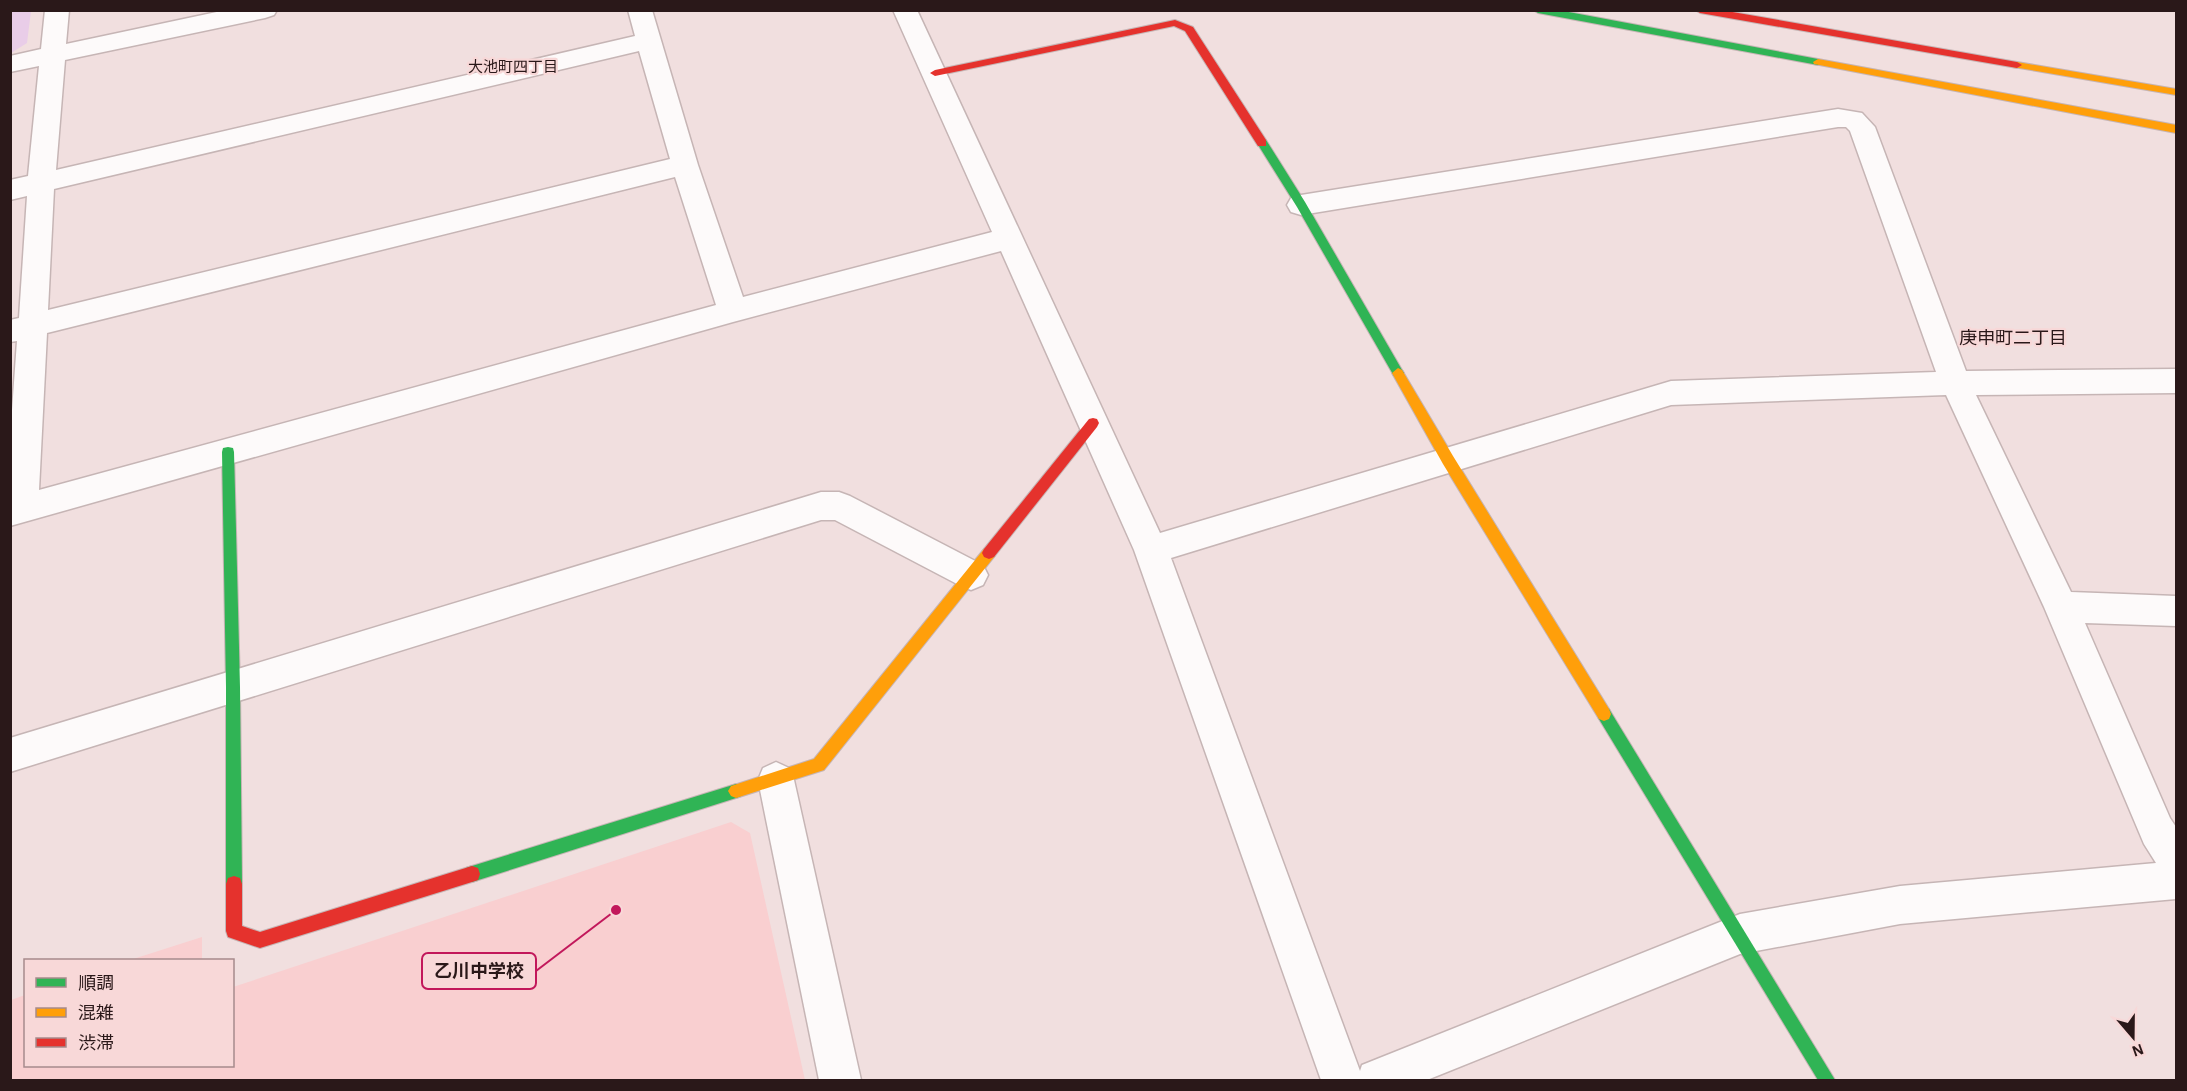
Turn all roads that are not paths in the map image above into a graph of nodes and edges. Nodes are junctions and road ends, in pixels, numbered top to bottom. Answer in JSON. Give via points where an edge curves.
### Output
{"nodes":[{"id":1,"x":57,"y":10,"type":"edge"},
{"id":2,"x":265,"y":10,"type":"edge"},
{"id":3,"x":640,"y":10,"type":"edge"},
{"id":4,"x":905,"y":10,"type":"edge"},
{"id":5,"x":1538,"y":10,"type":"edge"},
{"id":6,"x":1700,"y":10,"type":"edge"},
{"id":7,"x":648,"y":41,"type":"junction"},
{"id":8,"x":53,"y":56,"type":"junction"},
{"id":9,"x":10,"y":64,"type":"edge"},
{"id":10,"x":935,"y":73,"type":"junction"},
{"id":11,"x":2176,"y":92,"type":"edge"},
{"id":12,"x":2176,"y":129,"type":"edge"},
{"id":13,"x":685,"y":165,"type":"junction"},
{"id":14,"x":41,"y":183,"type":"junction"},
{"id":15,"x":10,"y":190,"type":"edge"},
{"id":16,"x":1300,"y":205,"type":"junction"},
{"id":17,"x":1010,"y":238,"type":"junction"},
{"id":18,"x":733,"y":311,"type":"junction"},
{"id":19,"x":22,"y":328,"type":"edge"},
{"id":20,"x":2176,"y":381,"type":"edge"},
{"id":21,"x":1954,"y":383,"type":"junction"},
{"id":22,"x":1093,"y":423,"type":"junction"},
{"id":23,"x":228,"y":452,"type":"junction"},
{"id":24,"x":1448,"y":460,"type":"junction"},
{"id":25,"x":16,"y":510,"type":"edge"},
{"id":26,"x":1151,"y":550,"type":"junction"},
{"id":27,"x":970,"y":575,"type":"junction"},
{"id":28,"x":2061,"y":607,"type":"junction"},
{"id":29,"x":2176,"y":611,"type":"edge"},
{"id":30,"x":233,"y":687,"type":"junction"},
{"id":31,"x":10,"y":755,"type":"edge"},
{"id":32,"x":776,"y":780,"type":"junction"},
{"id":33,"x":2176,"y":858,"type":"edge"},
{"id":34,"x":2176,"y":880,"type":"edge"},
{"id":35,"x":1740,"y":934,"type":"junction"},
{"id":36,"x":840,"y":1080,"type":"edge"},
{"id":37,"x":1342,"y":1080,"type":"edge"},
{"id":38,"x":1377,"y":1080,"type":"edge"},
{"id":39,"x":1827,"y":1080,"type":"edge"}],
"edges":[{"from":1,"to":8,"type":"street"},
{"from":2,"to":8,"type":"street"},
{"from":3,"to":7,"type":"street"},
{"from":4,"to":10,"type":"street"},
{"from":5,"to":12,"type":"street"},
{"from":6,"to":11,"type":"street"},
{"from":7,"to":13,"type":"street"},
{"from":7,"to":14,"type":"street"},
{"from":8,"to":9,"type":"street"},
{"from":8,"to":14,"type":"street"},
{"from":10,"to":16,"type":"street","via":[[1175,23],[1189,29]]},
{"from":10,"to":17,"type":"street"},
{"from":13,"to":18,"type":"street"},
{"from":13,"to":19,"type":"street"},
{"from":14,"to":15,"type":"street"},
{"from":14,"to":19,"type":"street"},
{"from":16,"to":21,"type":"street","via":[[1838,118],[1853,119],[1862,127]]},
{"from":16,"to":24,"type":"street"},
{"from":17,"to":18,"type":"street"},
{"from":17,"to":22,"type":"street"},
{"from":18,"to":23,"type":"street"},
{"from":19,"to":25,"type":"street"},
{"from":20,"to":21,"type":"street"},
{"from":21,"to":24,"type":"street","via":[[1671,393]]},
{"from":21,"to":28,"type":"street"},
{"from":22,"to":26,"type":"street"},
{"from":22,"to":27,"type":"street"},
{"from":23,"to":25,"type":"street"},
{"from":23,"to":30,"type":"street"},
{"from":24,"to":26,"type":"street"},
{"from":24,"to":35,"type":"street"},
{"from":26,"to":37,"type":"street"},
{"from":27,"to":30,"type":"street","via":[[839,506],[821,506]]},
{"from":27,"to":32,"type":"street","via":[[819,765]]},
{"from":28,"to":29,"type":"street"},
{"from":28,"to":33,"type":"street","via":[[2157,831]]},
{"from":30,"to":31,"type":"street"},
{"from":30,"to":32,"type":"street","via":[[234,931],[261,940]]},
{"from":32,"to":36,"type":"street"},
{"from":34,"to":35,"type":"street","via":[[1900,905]]},
{"from":35,"to":38,"type":"street"},
{"from":35,"to":39,"type":"street"}]}
